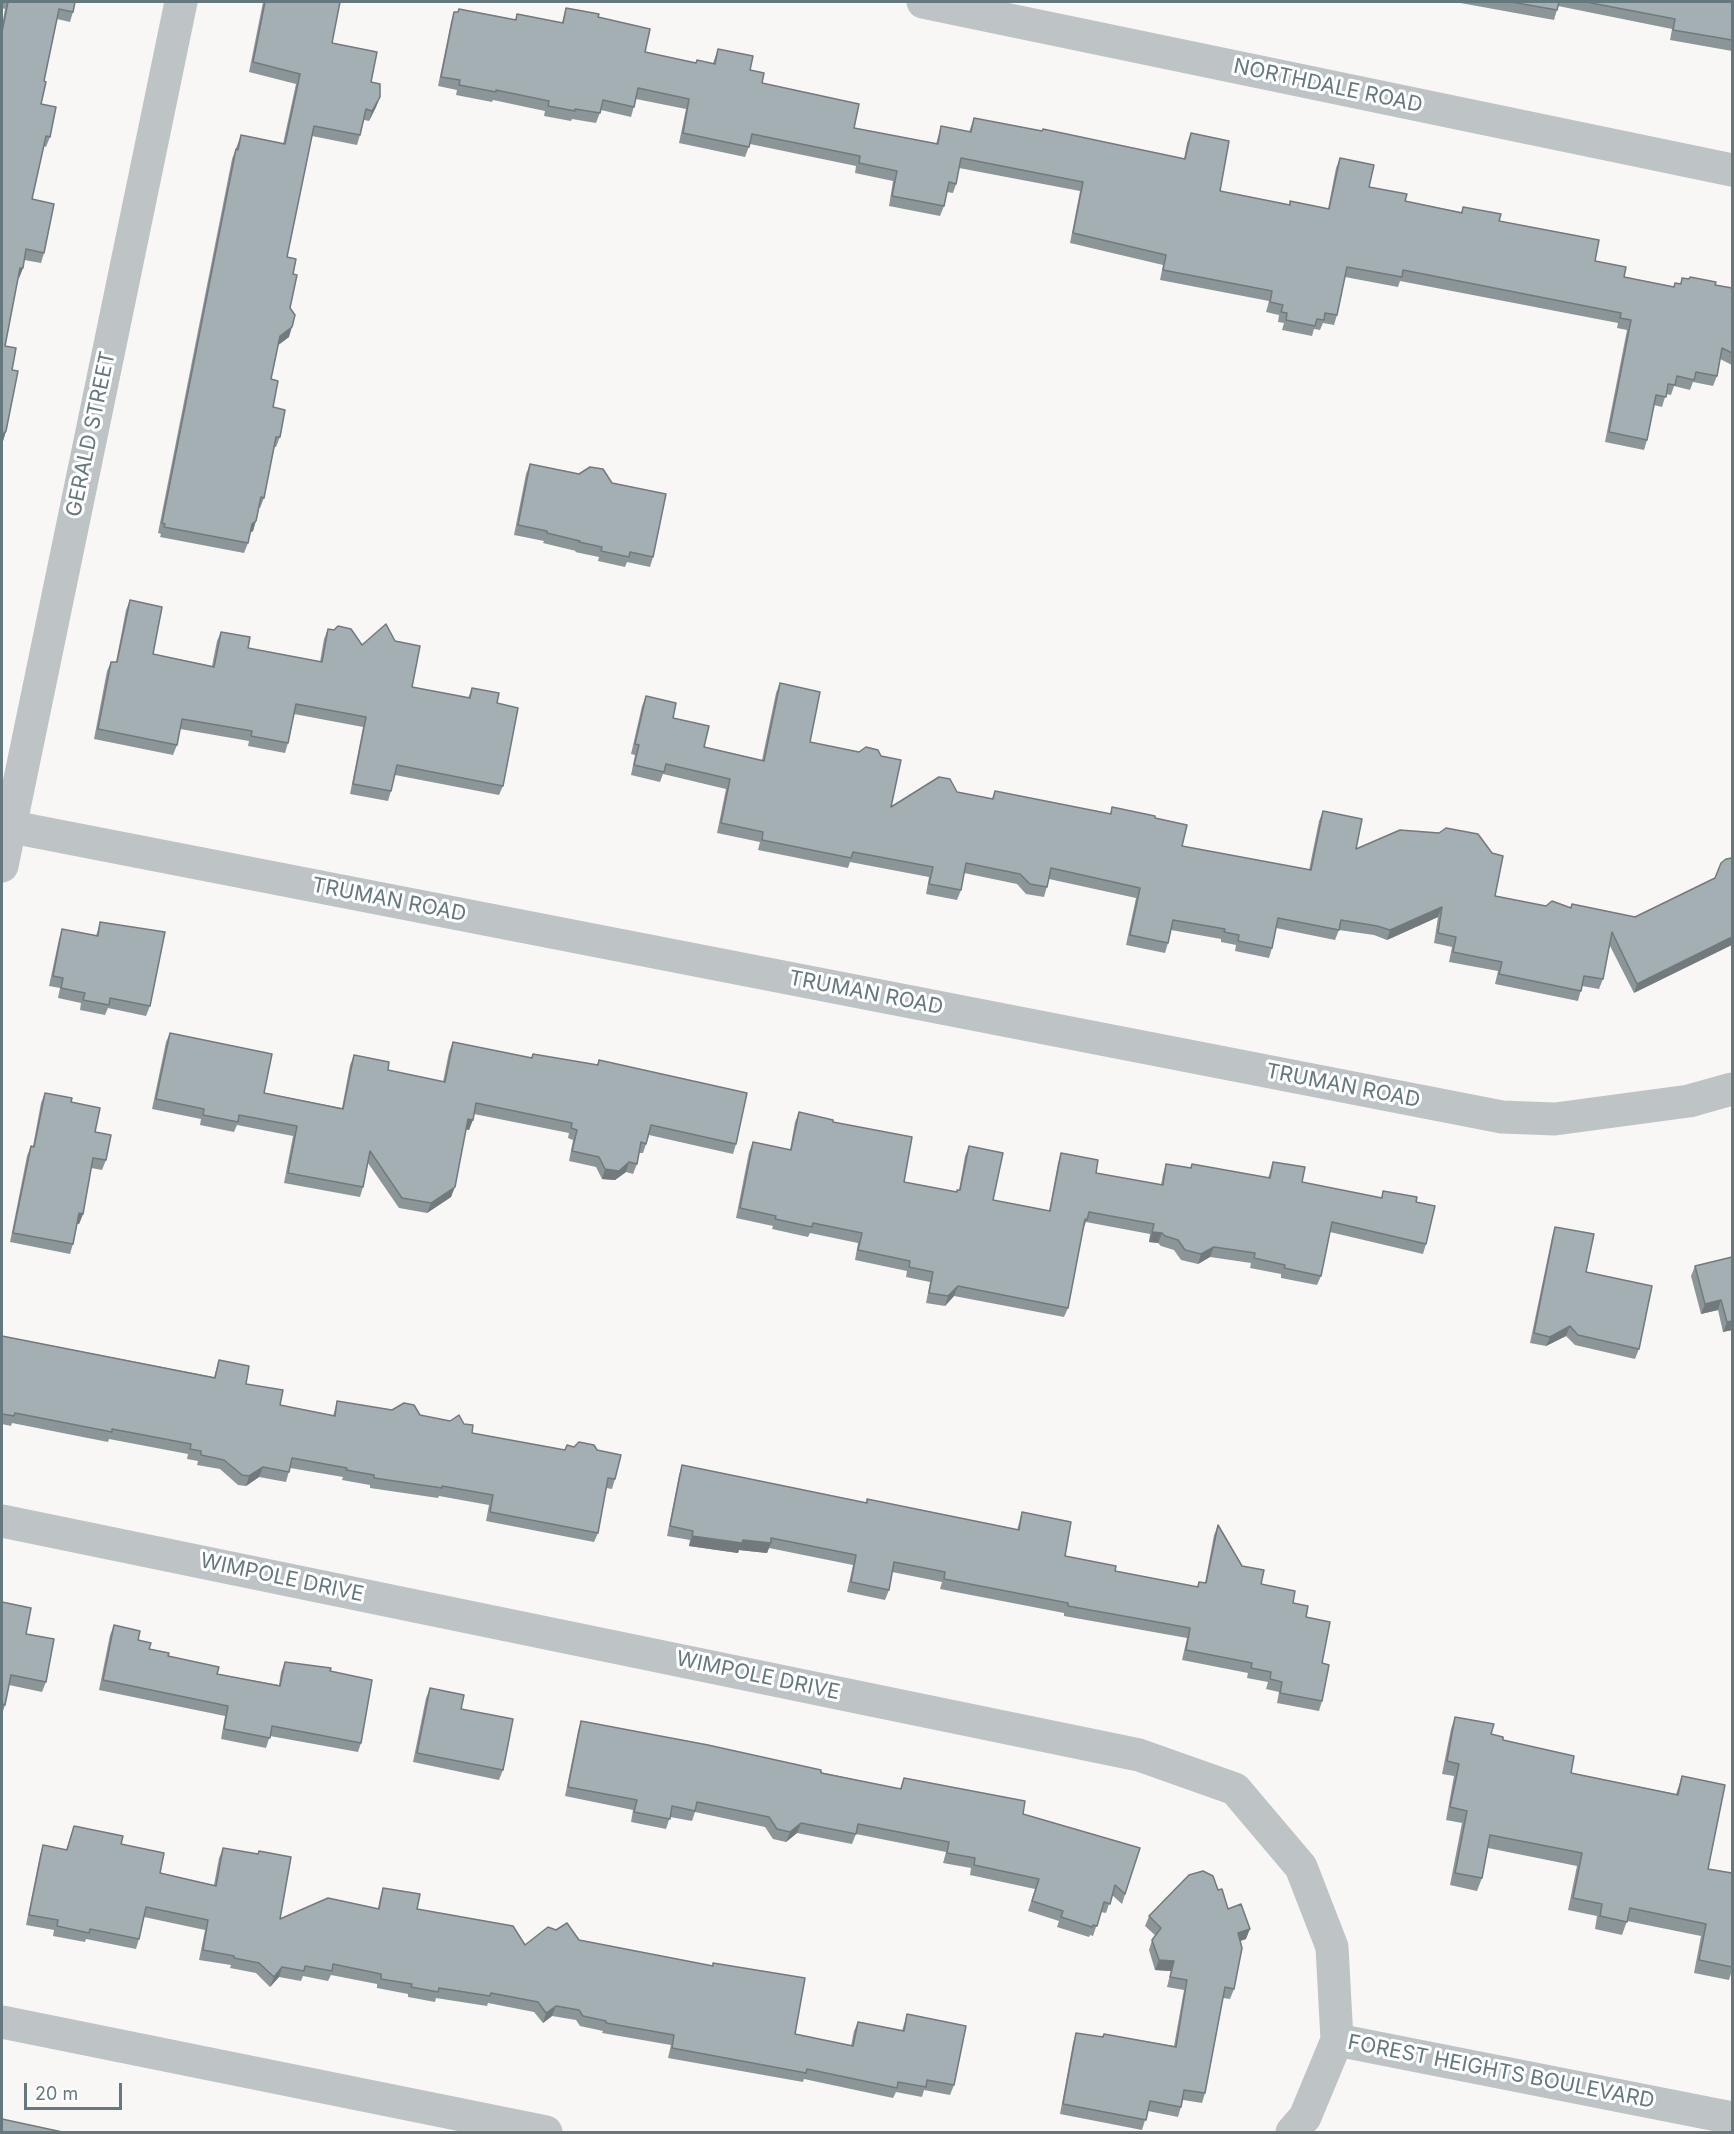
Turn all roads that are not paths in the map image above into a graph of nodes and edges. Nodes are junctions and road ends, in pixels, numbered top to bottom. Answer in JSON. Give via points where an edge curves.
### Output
{"nodes":[{"id":1,"x":181,"y":2,"type":"edge"},
{"id":2,"x":923,"y":2,"type":"edge"},
{"id":3,"x":1732,"y":170,"type":"edge"},
{"id":4,"x":5,"y":826,"type":"edge"},
{"id":5,"x":2,"y":866,"type":"edge"},
{"id":6,"x":1732,"y":1089,"type":"edge"},
{"id":7,"x":2,"y":1521,"type":"edge"},
{"id":8,"x":2,"y":2022,"type":"edge"},
{"id":9,"x":1337,"y":2040,"type":"junction"},
{"id":10,"x":1732,"y":2118,"type":"edge"},
{"id":11,"x":546,"y":2133,"type":"edge"},
{"id":12,"x":1292,"y":2133,"type":"edge"}],
"edges":[{"from":1,"to":4,"type":"street","name":"GERALD STREET"},
{"from":2,"to":3,"type":"street","name":"NORTHDALE ROAD"},
{"from":4,"to":5,"type":"street","name":"GERALD STREET"},
{"from":4,"to":6,"type":"street","name":"TRUMAN ROAD","via":[[1502,1117],[1555,1119],[1689,1101]]},
{"from":7,"to":9,"type":"street","name":"WIMPOLE DRIVE","via":[[1139,1755],[1235,1789],[1300,1867],[1332,1947]]},
{"from":8,"to":11,"type":"street"},
{"from":9,"to":10,"type":"street","name":"FOREST HEIGHTS BOULEVARD"},
{"from":9,"to":12,"type":"street","name":"FOREST HEIGHTS BOULEVARD","via":[[1305,2117]]}]}
